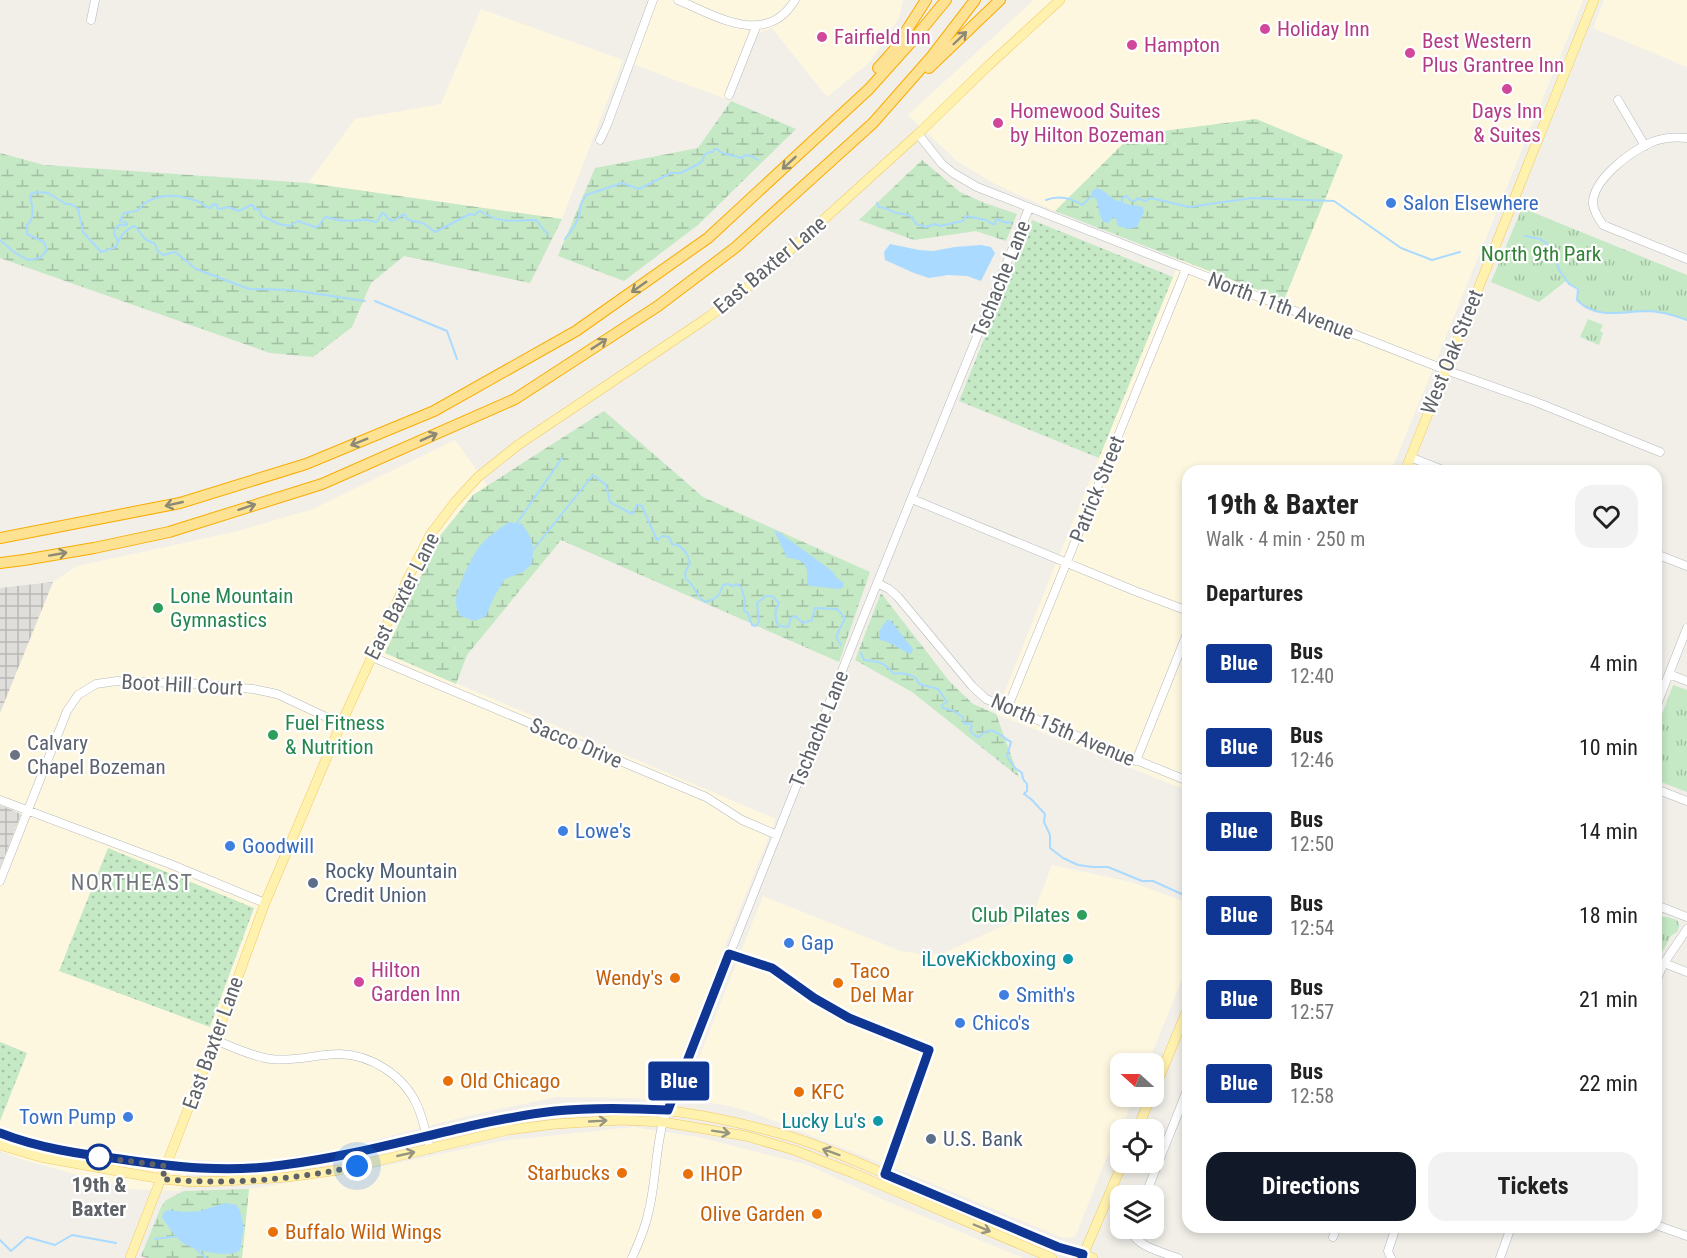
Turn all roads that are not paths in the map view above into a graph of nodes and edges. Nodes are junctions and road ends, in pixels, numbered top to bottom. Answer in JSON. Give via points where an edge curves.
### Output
{"nodes":[{"id":1,"x":95,"y":0,"type":"edge"},
{"id":2,"x":653,"y":0,"type":"edge"},
{"id":3,"x":678,"y":0,"type":"edge"},
{"id":4,"x":795,"y":0,"type":"edge"},
{"id":5,"x":926,"y":0,"type":"edge"},
{"id":6,"x":946,"y":0,"type":"edge"},
{"id":7,"x":975,"y":0,"type":"edge"},
{"id":8,"x":1000,"y":0,"type":"edge"},
{"id":9,"x":1060,"y":0,"type":"edge"},
{"id":10,"x":1594,"y":0,"type":"edge"},
{"id":11,"x":91,"y":20,"type":"dead end"},
{"id":12,"x":756,"y":27,"type":"junction"},
{"id":13,"x":729,"y":95,"type":"dead end"},
{"id":14,"x":1618,"y":100,"type":"dead end"},
{"id":15,"x":873,"y":123,"type":"junction"},
{"id":16,"x":918,"y":134,"type":"junction"},
{"id":17,"x":819,"y":135,"type":"junction"},
{"id":18,"x":1687,"y":138,"type":"edge"},
{"id":19,"x":600,"y":140,"type":"dead end"},
{"id":20,"x":1645,"y":146,"type":"junction"},
{"id":21,"x":1029,"y":208,"type":"junction"},
{"id":22,"x":1687,"y":259,"type":"edge"},
{"id":23,"x":1186,"y":268,"type":"junction"},
{"id":24,"x":1446,"y":370,"type":"junction"},
{"id":25,"x":1660,"y":452,"type":"dead end"},
{"id":26,"x":1410,"y":458,"type":"junction"},
{"id":27,"x":1407,"y":465,"type":"edge"},
{"id":28,"x":1429,"y":465,"type":"edge"},
{"id":29,"x":912,"y":499,"type":"junction"},
{"id":30,"x":0,"y":538,"type":"edge"},
{"id":31,"x":1662,"y":556,"type":"edge"},
{"id":32,"x":1067,"y":562,"type":"junction"},
{"id":33,"x":0,"y":563,"type":"edge"},
{"id":34,"x":1687,"y":566,"type":"edge"},
{"id":35,"x":877,"y":583,"type":"junction"},
{"id":36,"x":1182,"y":609,"type":"edge"},
{"id":37,"x":1687,"y":627,"type":"edge"},
{"id":38,"x":1182,"y":646,"type":"edge"},
{"id":39,"x":372,"y":657,"type":"junction"},
{"id":40,"x":1669,"y":674,"type":"junction"},
{"id":41,"x":1687,"y":681,"type":"edge"},
{"id":42,"x":1662,"y":692,"type":"edge"},
{"id":43,"x":1007,"y":709,"type":"junction"},
{"id":44,"x":341,"y":724,"type":"junction"},
{"id":45,"x":1136,"y":761,"type":"junction"},
{"id":46,"x":1182,"y":779,"type":"edge"},
{"id":47,"x":1662,"y":791,"type":"edge"},
{"id":48,"x":0,"y":800,"type":"edge"},
{"id":49,"x":1687,"y":801,"type":"edge"},
{"id":50,"x":27,"y":812,"type":"junction"},
{"id":51,"x":777,"y":835,"type":"junction"},
{"id":52,"x":0,"y":882,"type":"edge"},
{"id":53,"x":265,"y":903,"type":"junction"},
{"id":54,"x":1662,"y":908,"type":"edge"},
{"id":55,"x":1687,"y":918,"type":"edge"},
{"id":56,"x":1687,"y":929,"type":"edge"},
{"id":57,"x":1664,"y":963,"type":"junction"},
{"id":58,"x":1662,"y":968,"type":"edge"},
{"id":59,"x":1687,"y":972,"type":"edge"},
{"id":60,"x":1182,"y":1022,"type":"edge"},
{"id":61,"x":215,"y":1040,"type":"junction"},
{"id":62,"x":1164,"y":1066,"type":"edge"},
{"id":63,"x":1182,"y":1103,"type":"edge"},
{"id":64,"x":668,"y":1110,"type":"junction"},
{"id":65,"x":663,"y":1122,"type":"junction"},
{"id":66,"x":0,"y":1133,"type":"edge"},
{"id":67,"x":426,"y":1136,"type":"junction"},
{"id":68,"x":0,"y":1144,"type":"edge"},
{"id":69,"x":430,"y":1149,"type":"junction"},
{"id":70,"x":166,"y":1166,"type":"junction"},
{"id":71,"x":1118,"y":1173,"type":"edge"},
{"id":72,"x":162,"y":1179,"type":"junction"},
{"id":73,"x":1149,"y":1185,"type":"edge"},
{"id":74,"x":1662,"y":1227,"type":"edge"},
{"id":75,"x":1335,"y":1233,"type":"edge"},
{"id":76,"x":1394,"y":1233,"type":"edge"},
{"id":77,"x":1509,"y":1233,"type":"edge"},
{"id":78,"x":1687,"y":1236,"type":"edge"},
{"id":79,"x":1333,"y":1237,"type":"dead end"},
{"id":80,"x":1134,"y":1239,"type":"edge"},
{"id":81,"x":1083,"y":1256,"type":"edge"},
{"id":82,"x":130,"y":1258,"type":"edge"},
{"id":83,"x":632,"y":1258,"type":"edge"},
{"id":84,"x":1052,"y":1258,"type":"edge"},
{"id":85,"x":1094,"y":1258,"type":"edge"},
{"id":86,"x":1178,"y":1258,"type":"edge"},
{"id":87,"x":1391,"y":1258,"type":"edge"},
{"id":88,"x":1500,"y":1258,"type":"edge"}],
"edges":[{"from":1,"to":11,"type":"street"},
{"from":2,"to":19,"type":"street"},
{"from":3,"to":12,"type":"street","via":[[741,25]]},
{"from":4,"to":12,"type":"street","via":[[776,20]]},
{"from":5,"to":17,"type":"highway","via":[[894,50]]},
{"from":6,"to":17,"type":"highway","via":[[869,89]]},
{"from":7,"to":15,"type":"highway"},
{"from":15,"to":8,"type":"highway","one_way":true},
{"from":9,"to":16,"type":"main road","name":"East Baxter Lane"},
{"from":10,"to":24,"type":"main road","name":"West Oak Street"},
{"from":12,"to":13,"type":"street"},
{"from":14,"to":20,"type":"street"},
{"from":33,"to":15,"type":"highway","one_way":true,"via":[[169,532],[322,484],[515,399],[658,306],[728,253]]},
{"from":16,"to":21,"type":"street","name":"North 11th Avenue","via":[[953,173]]},
{"from":16,"to":39,"type":"main road","name":"East Baxter Lane","via":[[740,294],[478,477],[430,535]]},
{"from":17,"to":30,"type":"highway","one_way":true,"via":[[708,238],[650,280],[576,331],[434,411],[306,464],[180,503]]},
{"from":18,"to":20,"type":"street","via":[[1676,137]]},
{"from":20,"to":22,"type":"street","via":[[1609,171],[1593,202],[1596,216],[1603,225]]},
{"from":21,"to":23,"type":"street","name":"North 11th Avenue"},
{"from":21,"to":29,"type":"street","name":"Tschache Lane"},
{"from":23,"to":24,"type":"street","name":"North 11th Avenue"},
{"from":23,"to":32,"type":"street","name":"Patrick Street"},
{"from":24,"to":25,"type":"street","name":"North 11th Avenue"},
{"from":24,"to":26,"type":"main road","name":"West Oak Street"},
{"from":26,"to":27,"type":"main road","name":"West Oak Street"},
{"from":26,"to":28,"type":"street"},
{"from":29,"to":32,"type":"street"},
{"from":29,"to":35,"type":"street","name":"Tschache Lane"},
{"from":31,"to":34,"type":"street"},
{"from":32,"to":36,"type":"street"},
{"from":32,"to":43,"type":"street","name":"Patrick Street"},
{"from":35,"to":43,"type":"street","name":"North 15th Avenue","via":[[898,597],[972,686],[986,699]]},
{"from":35,"to":51,"type":"street","name":"Tschache Lane"},
{"from":37,"to":40,"type":"street"},
{"from":38,"to":45,"type":"street"},
{"from":39,"to":44,"type":"main road","name":"East Baxter Lane"},
{"from":39,"to":51,"type":"street","name":"Sacco Drive","via":[[706,797],[742,820]]},
{"from":40,"to":41,"type":"street"},
{"from":40,"to":42,"type":"street"},
{"from":43,"to":45,"type":"street","name":"North 15th Avenue"},
{"from":44,"to":50,"type":"street","name":"Boot Hill Court","via":[[277,694],[253,688],[117,681],[96,684],[78,694],[67,711]]},
{"from":44,"to":53,"type":"main road","name":"East Baxter Lane"},
{"from":45,"to":46,"type":"street","name":"North 15th Avenue"},
{"from":47,"to":49,"type":"street"},
{"from":48,"to":50,"type":"street"},
{"from":50,"to":52,"type":"street","name":"Boot Hill Court"},
{"from":50,"to":53,"type":"street"},
{"from":51,"to":64,"type":"street","name":"Tschache Lane"},
{"from":53,"to":61,"type":"main road","name":"East Baxter Lane"},
{"from":54,"to":55,"type":"street"},
{"from":56,"to":57,"type":"street"},
{"from":57,"to":58,"type":"street"},
{"from":57,"to":59,"type":"street"},
{"from":60,"to":62,"type":"main road"},
{"from":61,"to":67,"type":"street","via":[[269,1059],[341,1054],[376,1063],[397,1077],[412,1095]]},
{"from":61,"to":70,"type":"main road","name":"East Baxter Lane"},
{"from":63,"to":73,"type":"street"},
{"from":64,"to":65,"type":"street","name":"Tschache Lane"},
{"from":64,"to":67,"type":"main road","via":[[554,1111]]},
{"from":81,"to":64,"type":"main road","one_way":true,"via":[[790,1137]]},
{"from":69,"to":65,"type":"main road","one_way":true,"via":[[508,1130],[555,1124]]},
{"from":65,"to":83,"type":"street","name":"Tschache Lane","via":[[649,1212]]},
{"from":65,"to":84,"type":"main road","one_way":true,"via":[[746,1136],[794,1150]]},
{"from":66,"to":70,"type":"main road","via":[[85,1155]]},
{"from":67,"to":69,"type":"street"},
{"from":67,"to":70,"type":"main road","via":[[282,1165],[225,1169]]},
{"from":68,"to":72,"type":"main road","via":[[40,1157]]},
{"from":72,"to":69,"type":"main road","one_way":true,"via":[[193,1182],[288,1177]]},
{"from":70,"to":72,"type":"main road","name":"East Baxter Lane"},
{"from":71,"to":81,"type":"main road"},
{"from":72,"to":82,"type":"main road","name":"East Baxter Lane"},
{"from":74,"to":78,"type":"street"},
{"from":75,"to":79,"type":"street"},
{"from":76,"to":87,"type":"street","via":[[1388,1251]]},
{"from":77,"to":88,"type":"street"},
{"from":80,"to":86,"type":"street"},
{"from":81,"to":85,"type":"main road"}]}
